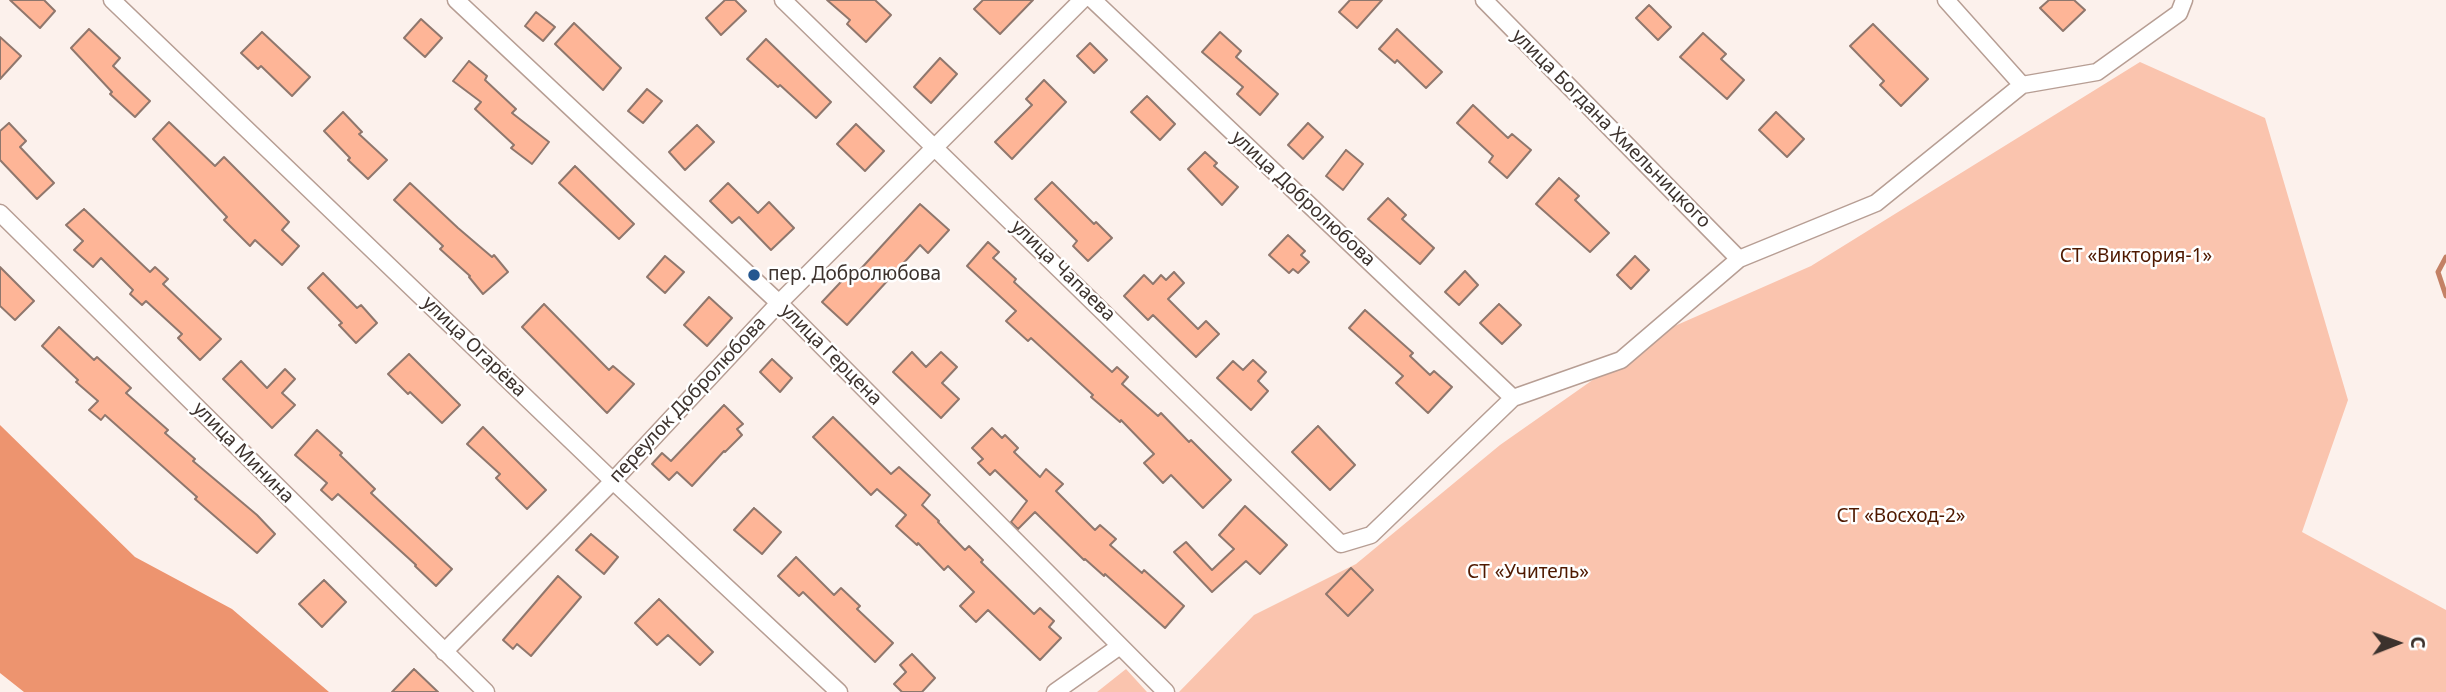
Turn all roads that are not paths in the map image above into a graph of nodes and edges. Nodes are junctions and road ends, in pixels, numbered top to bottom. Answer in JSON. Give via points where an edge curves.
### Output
{"nodes":[{"id":1,"x":111,"y":0,"type":"edge"},
{"id":2,"x":456,"y":0,"type":"edge"},
{"id":3,"x":783,"y":0,"type":"edge"},
{"id":4,"x":1082,"y":0,"type":"edge"},
{"id":5,"x":1093,"y":0,"type":"edge"},
{"id":6,"x":1484,"y":0,"type":"edge"},
{"id":7,"x":1947,"y":0,"type":"edge"},
{"id":8,"x":2184,"y":0,"type":"edge"},
{"id":9,"x":2022,"y":85,"type":"junction"},
{"id":10,"x":936,"y":147,"type":"junction"},
{"id":11,"x":0,"y":213,"type":"edge"},
{"id":12,"x":1739,"y":258,"type":"junction"},
{"id":13,"x":779,"y":303,"type":"junction"},
{"id":14,"x":1513,"y":398,"type":"junction"},
{"id":15,"x":613,"y":481,"type":"junction"},
{"id":16,"x":1120,"y":646,"type":"junction"},
{"id":17,"x":444,"y":652,"type":"junction"},
{"id":18,"x":486,"y":692,"type":"edge"},
{"id":19,"x":839,"y":692,"type":"edge"},
{"id":20,"x":1055,"y":692,"type":"edge"},
{"id":21,"x":1166,"y":692,"type":"edge"}],
"edges":[{"from":1,"to":15,"type":"street","name":"улица Огарёва"},
{"from":2,"to":13,"type":"street","name":"улица Герцена"},
{"from":3,"to":10,"type":"street","name":"улица Чапаева"},
{"from":4,"to":10,"type":"street","name":"переулок Добролюбова"},
{"from":5,"to":14,"type":"street","name":"улица Добролюбова"},
{"from":6,"to":12,"type":"street","name":"улица Богдана Хмельницкого"},
{"from":7,"to":9,"type":"street"},
{"from":8,"to":9,"type":"street","via":[[2179,13],[2097,72]]},
{"from":9,"to":12,"type":"street","via":[[1876,203]]},
{"from":10,"to":13,"type":"street","name":"переулок Добролюбова"},
{"from":10,"to":14,"type":"street","name":"улица Чапаева","via":[[1341,544],[1371,535]]},
{"from":11,"to":17,"type":"street","name":"улица Минина"},
{"from":12,"to":14,"type":"street","via":[[1621,360]]},
{"from":13,"to":15,"type":"street","name":"переулок Добролюбова"},
{"from":13,"to":16,"type":"street","name":"улица Герцена"},
{"from":15,"to":17,"type":"street","name":"переулок Добролюбова"},
{"from":15,"to":19,"type":"street","name":"улица Огарёва"},
{"from":16,"to":20,"type":"street"},
{"from":16,"to":21,"type":"street","name":"улица Герцена"},
{"from":17,"to":18,"type":"street","name":"улица Минина"}]}
